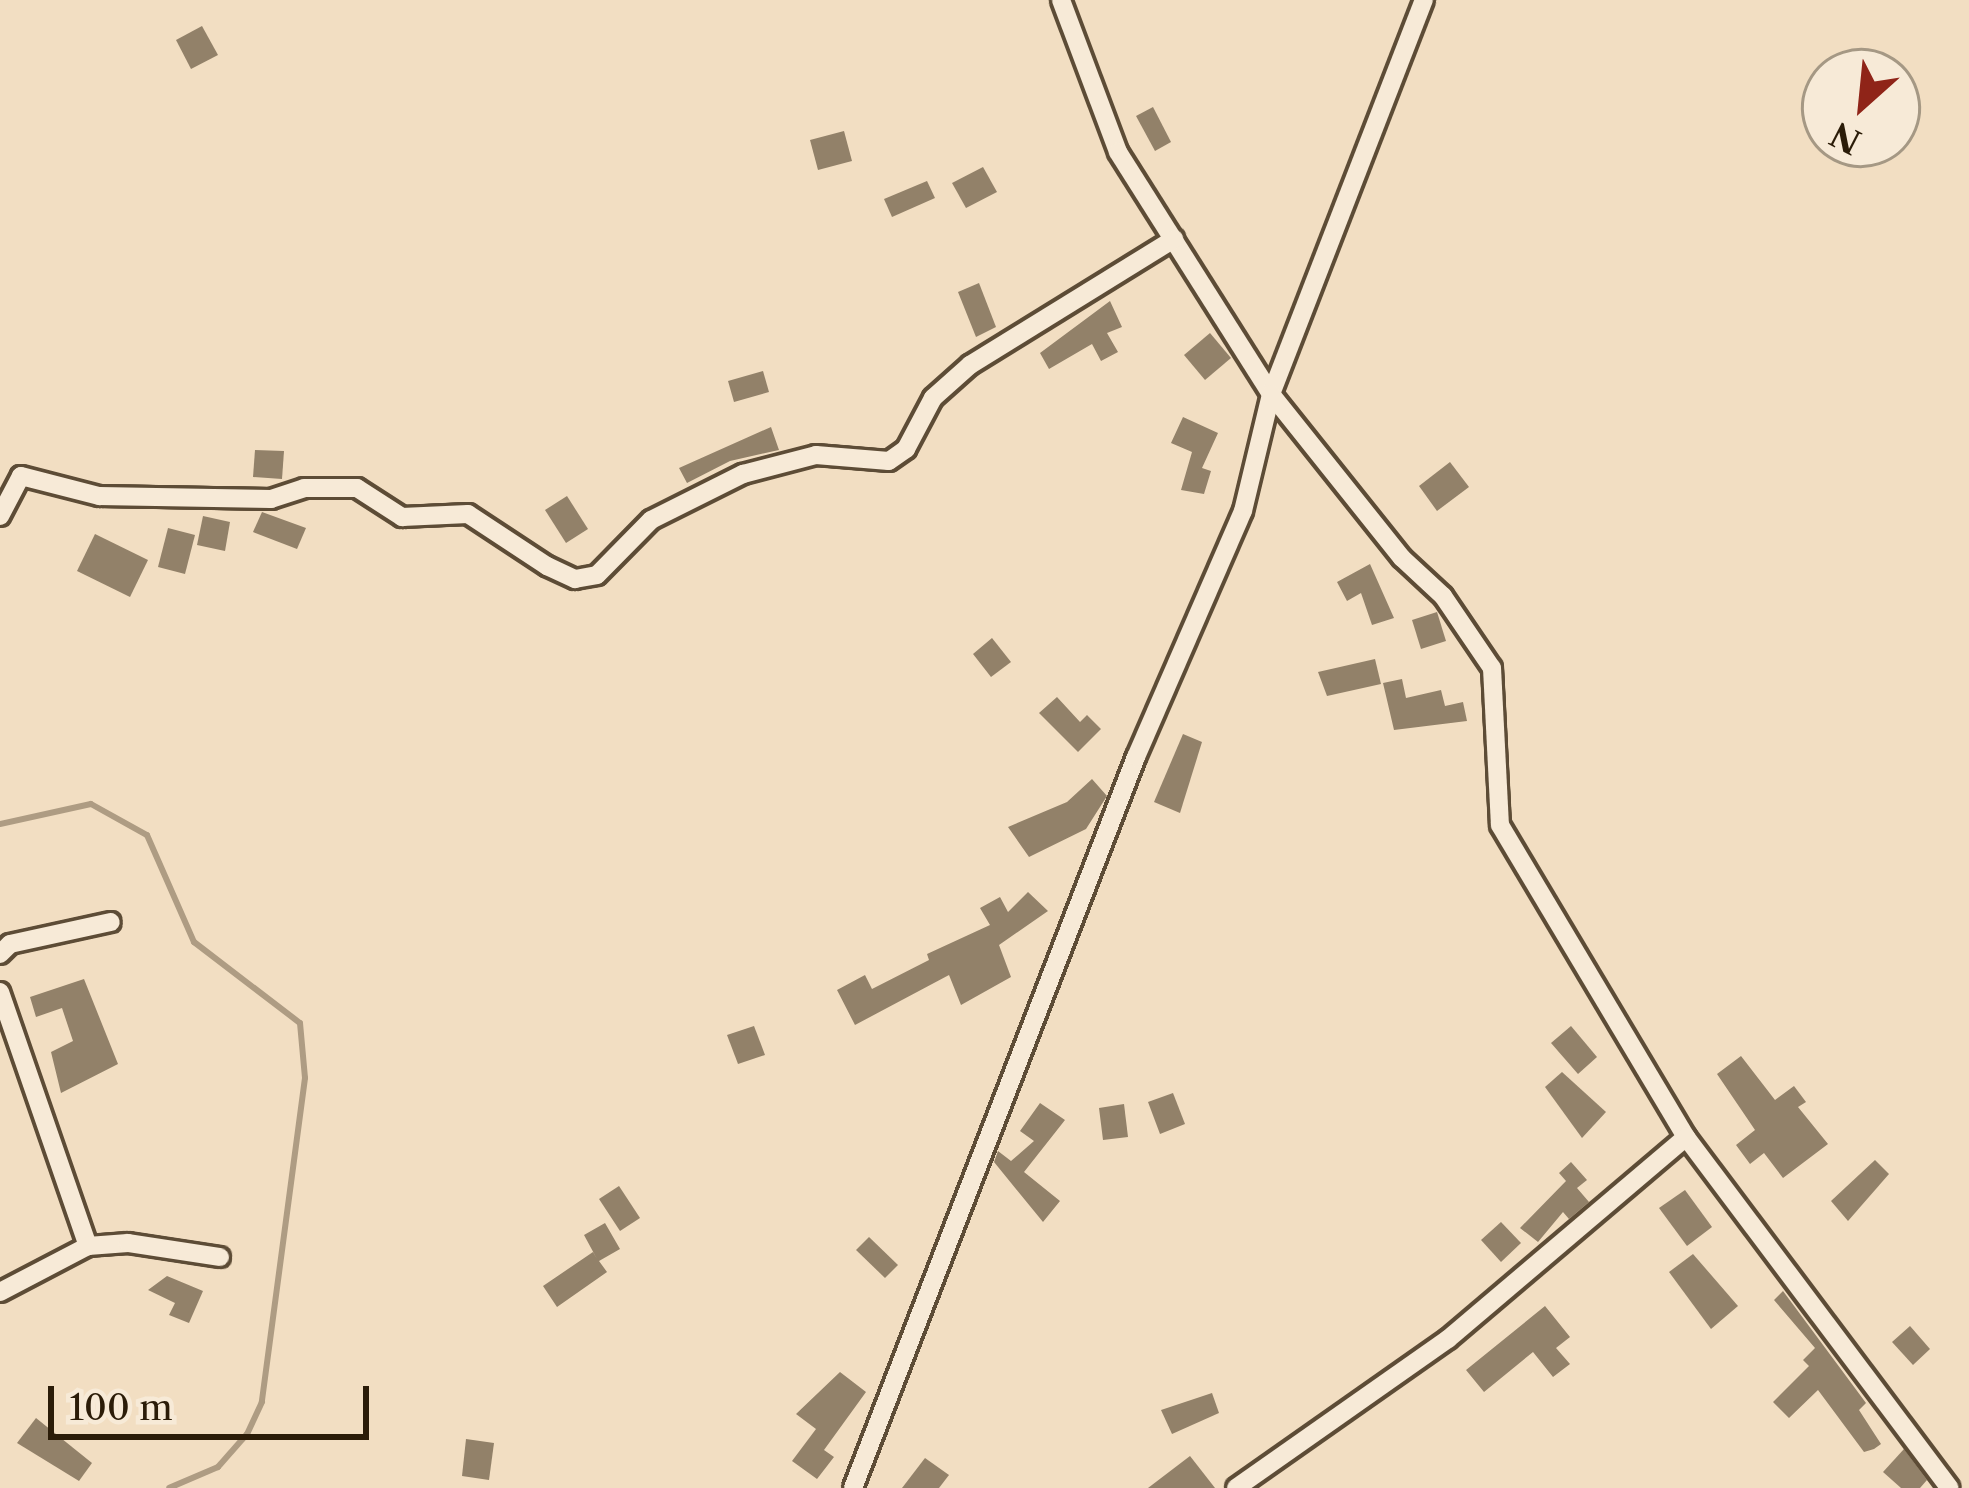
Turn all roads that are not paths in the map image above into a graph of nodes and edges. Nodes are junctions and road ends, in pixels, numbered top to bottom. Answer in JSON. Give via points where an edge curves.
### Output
{"nodes":[{"id":1,"x":1061,"y":0,"type":"edge"},
{"id":2,"x":1424,"y":0,"type":"edge"},
{"id":3,"x":1174,"y":239,"type":"junction"},
{"id":4,"x":1271,"y":394,"type":"junction"},
{"id":5,"x":0,"y":516,"type":"edge"},
{"id":6,"x":111,"y":922,"type":"dead end"},
{"id":7,"x":0,"y":954,"type":"edge"},
{"id":8,"x":0,"y":992,"type":"edge"},
{"id":9,"x":1686,"y":1137,"type":"junction"},
{"id":10,"x":88,"y":1246,"type":"junction"},
{"id":11,"x":220,"y":1257,"type":"dead end"},
{"id":12,"x":0,"y":1292,"type":"edge"},
{"id":13,"x":853,"y":1488,"type":"edge"},
{"id":14,"x":1237,"y":1488,"type":"edge"},
{"id":15,"x":1950,"y":1488,"type":"edge"}],
"edges":[{"from":1,"to":3,"type":"street","via":[[1118,152]]},
{"from":2,"to":4,"type":"street"},
{"from":3,"to":4,"type":"street"},
{"from":3,"to":5,"type":"street","via":[[970,365],[933,398],[906,449],[889,461],[816,455],[743,474],[651,520],[597,574],[561,573],[468,514],[402,517],[357,488],[304,488],[271,499],[99,496],[20,476]]},
{"from":4,"to":9,"type":"street","via":[[1402,558],[1443,596],[1492,668],[1500,825]]},
{"from":4,"to":13,"type":"street","via":[[1243,511],[1136,757]]},
{"from":6,"to":7,"type":"street","via":[[10,944]]},
{"from":8,"to":10,"type":"street"},
{"from":9,"to":14,"type":"street","via":[[1448,1339]]},
{"from":9,"to":15,"type":"street"},
{"from":10,"to":11,"type":"street","via":[[128,1243]]},
{"from":10,"to":12,"type":"street"}]}
